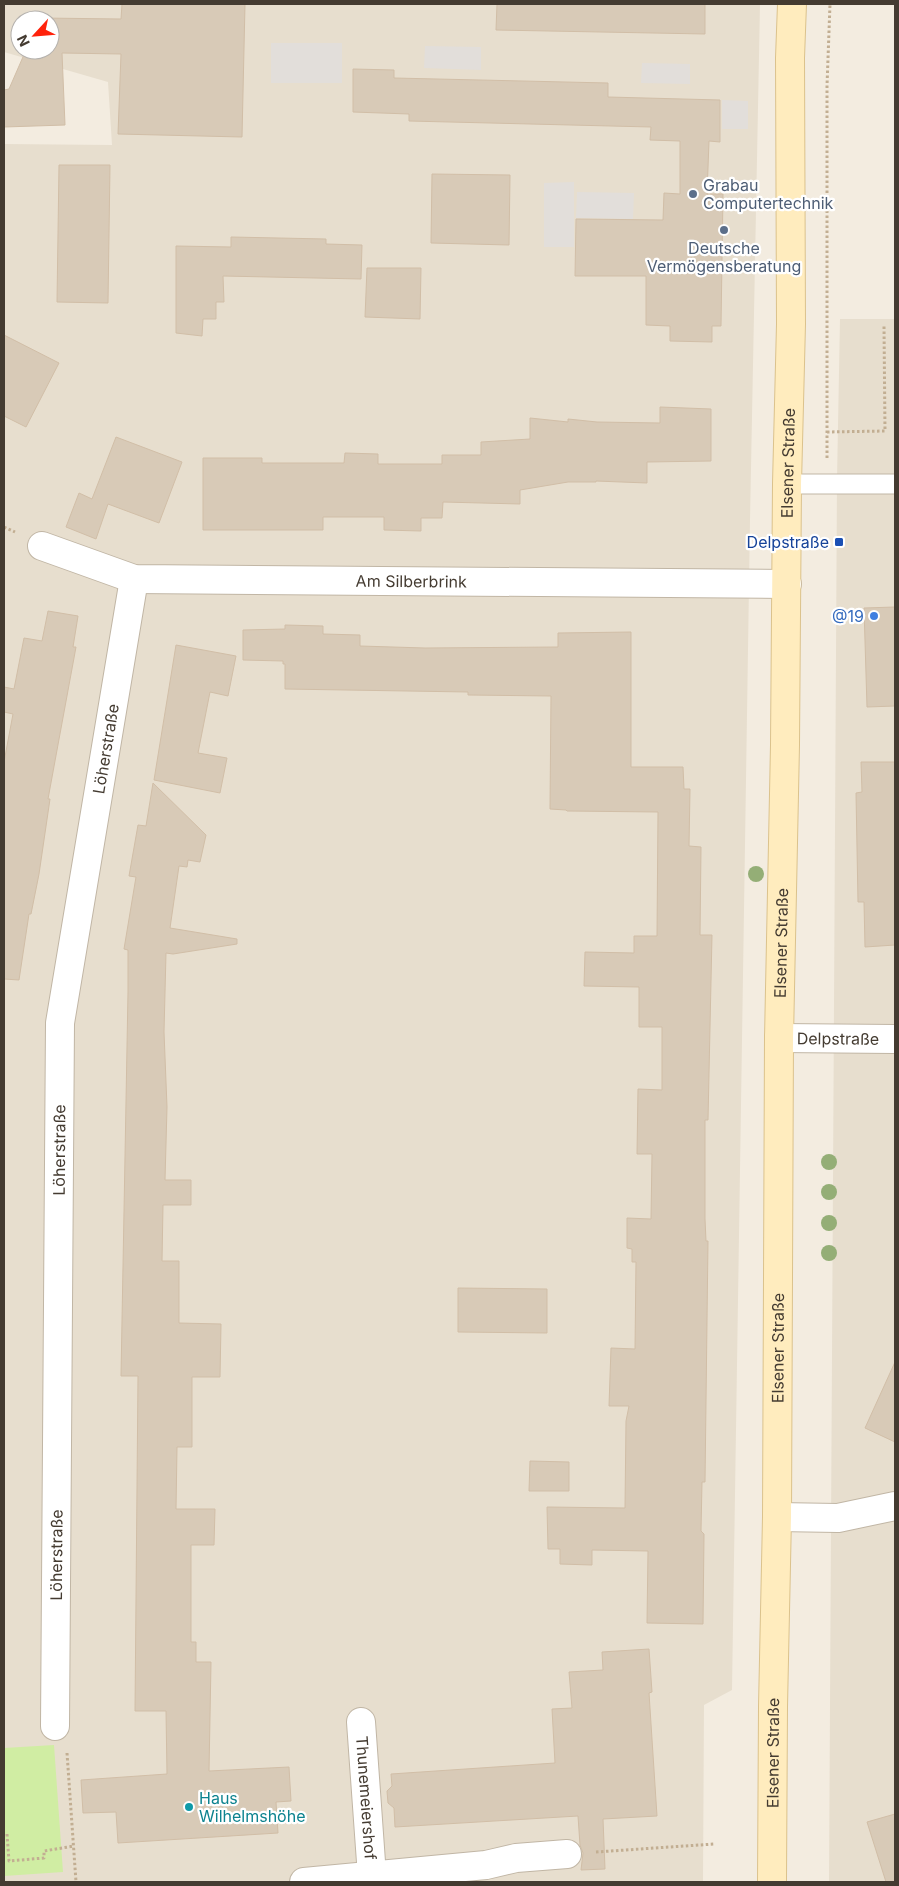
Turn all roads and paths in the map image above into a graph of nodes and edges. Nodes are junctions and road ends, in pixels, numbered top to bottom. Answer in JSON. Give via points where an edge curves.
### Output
{"nodes":[{"id":1,"x":792,"y":4,"type":"edge"},
{"id":2,"x":830,"y":4,"type":"edge"},
{"id":3,"x":884,"y":326,"type":"dead end"},
{"id":4,"x":827,"y":432,"type":"junction"},
{"id":5,"x":787,"y":484,"type":"junction"},
{"id":6,"x":826,"y":484,"type":"junction"},
{"id":7,"x":895,"y":484,"type":"edge"},
{"id":8,"x":42,"y":546,"type":"dead end"},
{"id":9,"x":134,"y":579,"type":"junction"},
{"id":10,"x":787,"y":584,"type":"junction"},
{"id":11,"x":779,"y":1038,"type":"junction"},
{"id":12,"x":895,"y":1039,"type":"edge"},
{"id":13,"x":895,"y":1506,"type":"edge"},
{"id":14,"x":777,"y":1517,"type":"junction"},
{"id":15,"x":361,"y":1722,"type":"dead end"},
{"id":16,"x":55,"y":1726,"type":"joint"},
{"id":17,"x":7,"y":1834,"type":"dead end"},
{"id":18,"x":714,"y":1844,"type":"dead end"},
{"id":19,"x":74,"y":1846,"type":"junction"},
{"id":20,"x":567,"y":1854,"type":"joint"},
{"id":21,"x":487,"y":1873,"type":"edge"},
{"id":22,"x":372,"y":1876,"type":"junction"},
{"id":23,"x":76,"y":1882,"type":"edge"},
{"id":24,"x":304,"y":1882,"type":"edge"},
{"id":25,"x":772,"y":1882,"type":"edge"}],
"edges":[{"from":1,"to":5,"type":"street","name":"Elsener Straße"},
{"from":2,"to":4,"type":"path"},
{"from":3,"to":4,"type":"path","via":[[885,431]]},
{"from":4,"to":6,"type":"path"},
{"from":5,"to":6,"type":"lane"},
{"from":5,"to":10,"type":"street","name":"Elsener Straße"},
{"from":6,"to":7,"type":"lane"},
{"from":8,"to":9,"type":"street","name":"Am Silberbrink"},
{"from":9,"to":10,"type":"street","name":"Am Silberbrink"},
{"from":9,"to":16,"type":"street","name":"Löherstraße","via":[[60,1023]]},
{"from":10,"to":11,"type":"street","name":"Elsener Straße"},
{"from":11,"to":12,"type":"street","name":"Delpstraße"},
{"from":11,"to":14,"type":"street","name":"Elsener Straße"},
{"from":13,"to":14,"type":"street","via":[[838,1518]]},
{"from":14,"to":25,"type":"street","name":"Elsener Straße"},
{"from":15,"to":22,"type":"street","name":"Thunemeiershof"},
{"from":16,"to":19,"type":"path","via":[[67,1742]]},
{"from":17,"to":19,"type":"path","via":[[9,1861],[44,1858],[44,1851]]},
{"from":18,"to":20,"type":"path"},
{"from":19,"to":23,"type":"path"},
{"from":20,"to":21,"type":"street","name":"Thunemeiershof","via":[[516,1858]]},
{"from":21,"to":22,"type":"street","name":"Thunemeiershof"},
{"from":22,"to":24,"type":"street","name":"Thunemeiershof"}]}
